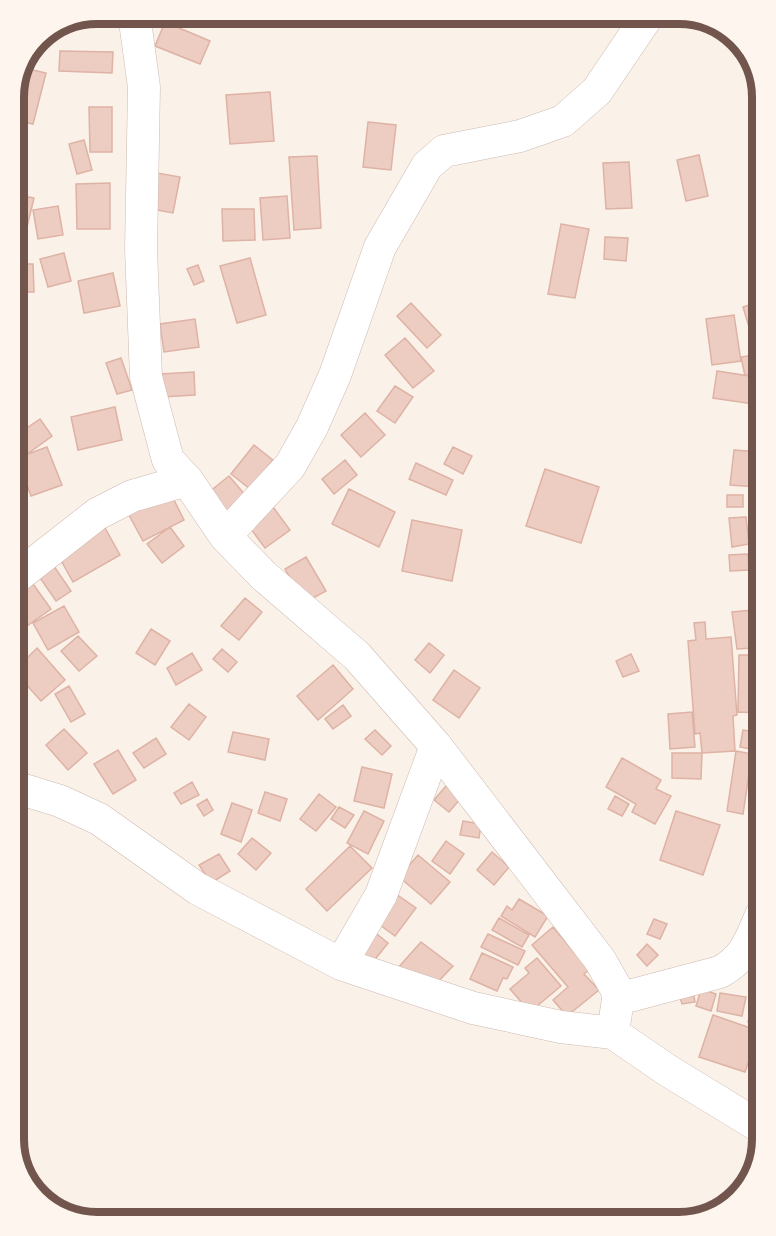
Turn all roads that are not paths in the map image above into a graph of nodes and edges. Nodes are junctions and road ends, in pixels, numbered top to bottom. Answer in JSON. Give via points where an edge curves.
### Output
{"nodes":[{"id":1,"x":135,"y":24,"type":"edge"},
{"id":2,"x":642,"y":24,"type":"edge"},
{"id":3,"x":187,"y":480,"type":"junction"},
{"id":4,"x":225,"y":536,"type":"junction"},
{"id":5,"x":24,"y":571,"type":"edge"},
{"id":6,"x":436,"y":746,"type":"junction"},
{"id":7,"x":24,"y":790,"type":"edge"},
{"id":8,"x":752,"y":935,"type":"edge"},
{"id":9,"x":340,"y":964,"type":"junction"},
{"id":10,"x":618,"y":999,"type":"junction"},
{"id":11,"x":612,"y":1033,"type":"junction"},
{"id":12,"x":752,"y":1122,"type":"edge"}],
"edges":[{"from":1,"to":3,"type":"street","via":[[144,87],[141,249],[146,377],[168,460]]},
{"from":2,"to":4,"type":"street","via":[[597,91],[563,121],[520,136],[444,151],[427,166],[380,247],[335,375],[312,427],[290,466]]},
{"from":3,"to":4,"type":"street"},
{"from":3,"to":5,"type":"street","via":[[132,496],[97,514]]},
{"from":4,"to":6,"type":"street","via":[[264,576],[357,656]]},
{"from":6,"to":9,"type":"street","via":[[381,895]]},
{"from":6,"to":10,"type":"street","via":[[600,960]]},
{"from":7,"to":9,"type":"street","via":[[99,819],[198,889]]},
{"from":8,"to":10,"type":"street","via":[[743,954],[720,972]]},
{"from":9,"to":11,"type":"street","via":[[473,1008],[561,1028]]},
{"from":10,"to":11,"type":"street"},
{"from":11,"to":12,"type":"street"}]}
